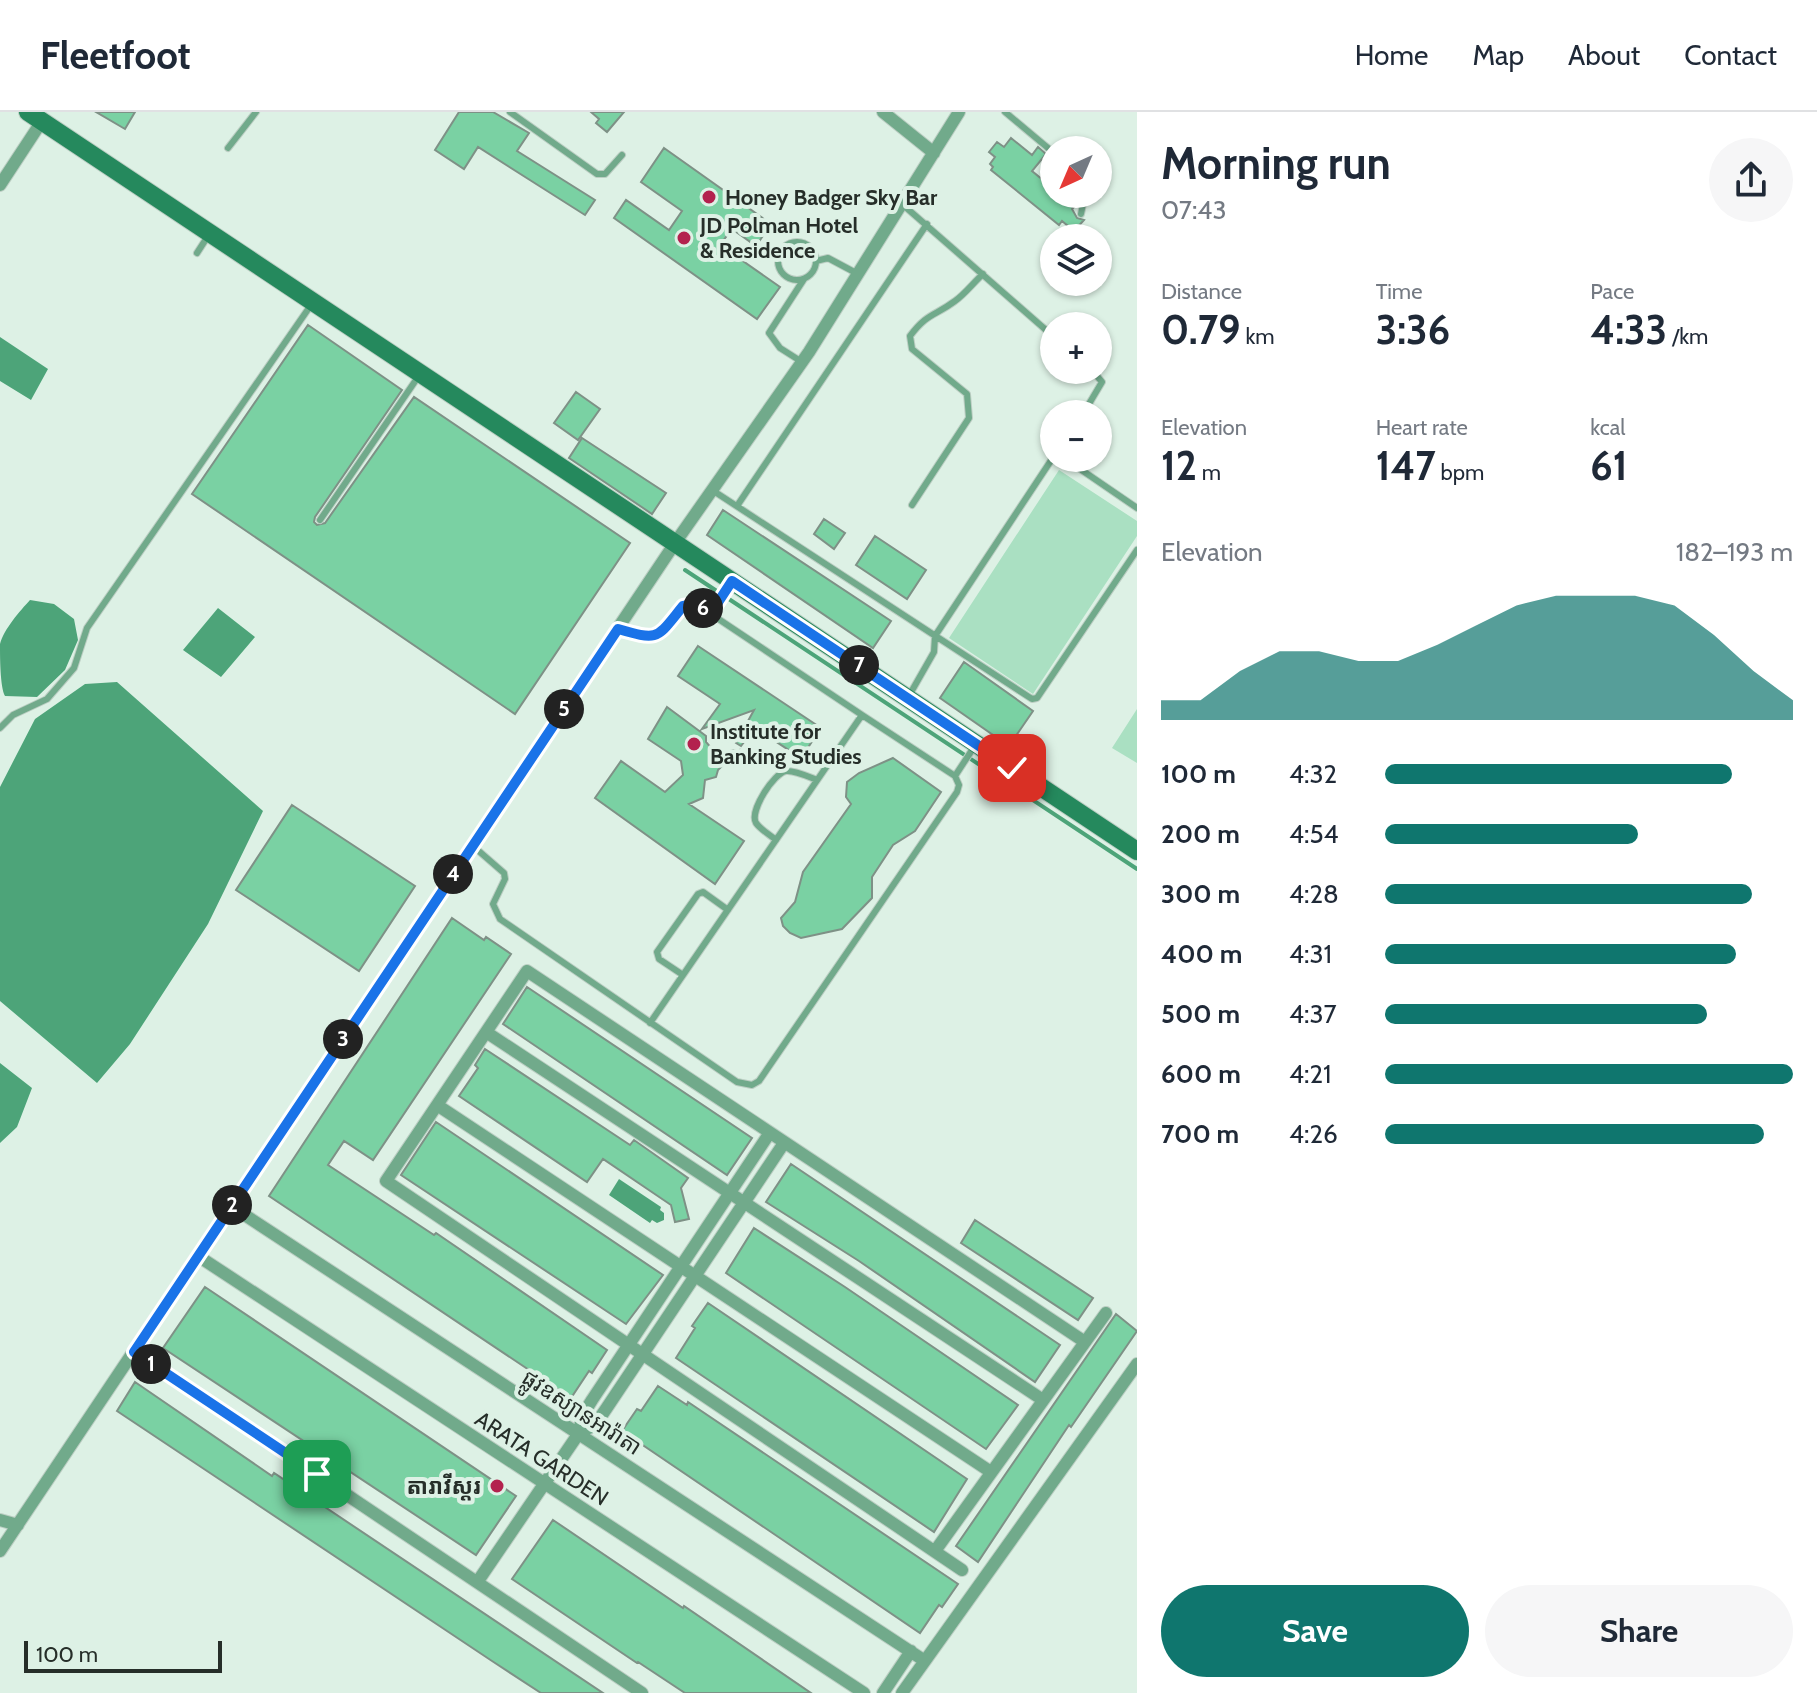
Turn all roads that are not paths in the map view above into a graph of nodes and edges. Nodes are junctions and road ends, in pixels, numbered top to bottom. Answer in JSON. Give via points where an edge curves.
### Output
{"nodes":[{"id":1,"x":256,"y":112,"type":"edge"},
{"id":2,"x":510,"y":112,"type":"edge"},
{"id":3,"x":883,"y":112,"type":"edge"},
{"id":4,"x":959,"y":112,"type":"edge"},
{"id":5,"x":1005,"y":112,"type":"edge"},
{"id":6,"x":41,"y":117,"type":"edge"},
{"id":7,"x":1040,"y":141,"type":"edge"},
{"id":8,"x":228,"y":148,"type":"dead end"},
{"id":9,"x":934,"y":153,"type":"junction"},
{"id":10,"x":622,"y":155,"type":"dead end"},
{"id":11,"x":0,"y":185,"type":"edge"},
{"id":12,"x":902,"y":204,"type":"junction"},
{"id":13,"x":1082,"y":208,"type":"edge"},
{"id":14,"x":1081,"y":214,"type":"dead end"},
{"id":15,"x":927,"y":224,"type":"junction"},
{"id":16,"x":210,"y":233,"type":"junction"},
{"id":17,"x":197,"y":253,"type":"dead end"},
{"id":18,"x":816,"y":261,"type":"junction"},
{"id":19,"x":858,"y":274,"type":"junction"},
{"id":20,"x":983,"y":274,"type":"junction"},
{"id":21,"x":804,"y":279,"type":"junction"},
{"id":22,"x":313,"y":302,"type":"junction"},
{"id":23,"x":1040,"y":325,"type":"edge"},
{"id":24,"x":802,"y":362,"type":"junction"},
{"id":25,"x":420,"y":374,"type":"junction"},
{"id":26,"x":1043,"y":472,"type":"edge"},
{"id":27,"x":1084,"y":472,"type":"edge"},
{"id":28,"x":712,"y":490,"type":"junction"},
{"id":29,"x":912,"y":505,"type":"dead end"},
{"id":30,"x":737,"y":506,"type":"junction"},
{"id":31,"x":1137,"y":508,"type":"edge"},
{"id":32,"x":320,"y":520,"type":"dead end"},
{"id":33,"x":675,"y":543,"type":"junction"},
{"id":34,"x":1137,"y":550,"type":"edge"},
{"id":35,"x":730,"y":584,"type":"junction"},
{"id":36,"x":711,"y":613,"type":"junction"},
{"id":37,"x":618,"y":629,"type":"junction"},
{"id":38,"x":935,"y":636,"type":"junction"},
{"id":39,"x":907,"y":698,"type":"junction"},
{"id":40,"x":862,"y":715,"type":"junction"},
{"id":41,"x":0,"y":728,"type":"edge"},
{"id":42,"x":974,"y":747,"type":"junction"},
{"id":43,"x":955,"y":776,"type":"junction"},
{"id":44,"x":817,"y":780,"type":"junction"},
{"id":45,"x":776,"y":840,"type":"junction"},
{"id":46,"x":473,"y":846,"type":"junction"},
{"id":47,"x":1137,"y":851,"type":"edge"},
{"id":48,"x":728,"y":910,"type":"junction"},
{"id":49,"x":683,"y":975,"type":"junction"},
{"id":50,"x":650,"y":1023,"type":"junction"},
{"id":51,"x":486,"y":1032,"type":"junction"},
{"id":52,"x":437,"y":1105,"type":"junction"},
{"id":53,"x":769,"y":1134,"type":"junction"},
{"id":54,"x":784,"y":1143,"type":"junction"},
{"id":55,"x":728,"y":1193,"type":"junction"},
{"id":56,"x":744,"y":1204,"type":"junction"},
{"id":57,"x":231,"y":1206,"type":"junction"},
{"id":58,"x":198,"y":1256,"type":"junction"},
{"id":59,"x":680,"y":1267,"type":"junction"},
{"id":60,"x":695,"y":1276,"type":"junction"},
{"id":61,"x":1106,"y":1313,"type":"dead end"},
{"id":62,"x":1085,"y":1342,"type":"junction"},
{"id":63,"x":628,"y":1344,"type":"junction"},
{"id":64,"x":134,"y":1352,"type":"junction"},
{"id":65,"x":643,"y":1354,"type":"junction"},
{"id":66,"x":1137,"y":1364,"type":"edge"},
{"id":67,"x":1043,"y":1400,"type":"junction"},
{"id":68,"x":579,"y":1433,"type":"junction"},
{"id":69,"x":991,"y":1472,"type":"junction"},
{"id":70,"x":545,"y":1484,"type":"junction"},
{"id":71,"x":0,"y":1520,"type":"edge"},
{"id":72,"x":18,"y":1525,"type":"junction"},
{"id":73,"x":0,"y":1551,"type":"edge"},
{"id":74,"x":935,"y":1551,"type":"junction"},
{"id":75,"x":962,"y":1570,"type":"dead end"},
{"id":76,"x":478,"y":1581,"type":"junction"},
{"id":77,"x":911,"y":1651,"type":"junction"},
{"id":78,"x":925,"y":1661,"type":"junction"},
{"id":79,"x":642,"y":1693,"type":"edge"},
{"id":80,"x":864,"y":1693,"type":"edge"},
{"id":81,"x":883,"y":1693,"type":"edge"},
{"id":82,"x":902,"y":1693,"type":"edge"}],
"edges":[{"from":1,"to":8,"type":"lane"},
{"from":2,"to":10,"type":"lane","via":[[597,174],[605,174]]},
{"from":3,"to":9,"type":"street"},
{"from":4,"to":9,"type":"street"},
{"from":5,"to":7,"type":"lane"},
{"from":6,"to":11,"type":"street"},
{"from":6,"to":16,"type":"street"},
{"from":9,"to":12,"type":"street"},
{"from":12,"to":15,"type":"lane"},
{"from":12,"to":19,"type":"street"},
{"from":13,"to":14,"type":"lane"},
{"from":15,"to":20,"type":"lane"},
{"from":15,"to":30,"type":"lane"},
{"from":16,"to":17,"type":"lane"},
{"from":16,"to":22,"type":"street"},
{"from":18,"to":19,"type":"lane","via":[[828,258]]},
{"from":18,"to":21,"type":"lane"},
{"from":18,"to":21,"type":"lane","via":[[812,249],[801,242],[789,243],[779,252],[778,265],[785,276]]},
{"from":19,"to":24,"type":"street"},
{"from":20,"to":23,"type":"lane"},
{"from":20,"to":29,"type":"lane","via":[[955,301],[920,322],[910,336],[912,349],[967,394],[969,418]]},
{"from":21,"to":24,"type":"lane","via":[[769,333],[780,348]]},
{"from":22,"to":25,"type":"street"},
{"from":22,"to":41,"type":"lane","via":[[87,628],[74,668],[47,699],[13,715]]},
{"from":24,"to":28,"type":"street"},
{"from":25,"to":32,"type":"lane"},
{"from":25,"to":33,"type":"street"},
{"from":26,"to":38,"type":"lane"},
{"from":27,"to":31,"type":"lane"},
{"from":28,"to":30,"type":"lane"},
{"from":28,"to":33,"type":"street"},
{"from":30,"to":38,"type":"lane"},
{"from":33,"to":35,"type":"street"},
{"from":33,"to":37,"type":"street"},
{"from":34,"to":38,"type":"lane","via":[[1037,698]]},
{"from":35,"to":36,"type":"lane"},
{"from":35,"to":39,"type":"street"},
{"from":36,"to":37,"type":"lane","via":[[696,604],[683,606],[660,634],[648,638]]},
{"from":36,"to":40,"type":"lane"},
{"from":37,"to":46,"type":"street"},
{"from":38,"to":39,"type":"lane","via":[[934,652]]},
{"from":39,"to":42,"type":"street"},
{"from":40,"to":43,"type":"lane"},
{"from":40,"to":44,"type":"lane"},
{"from":42,"to":43,"type":"lane"},
{"from":42,"to":47,"type":"street"},
{"from":43,"to":50,"type":"lane","via":[[957,792],[759,1081],[737,1082]]},
{"from":44,"to":45,"type":"lane"},
{"from":44,"to":45,"type":"lane","via":[[788,771],[772,783],[754,815]]},
{"from":45,"to":48,"type":"lane"},
{"from":46,"to":50,"type":"lane","via":[[504,873],[493,904],[500,919]]},
{"from":46,"to":57,"type":"street"},
{"from":48,"to":49,"type":"lane"},
{"from":48,"to":49,"type":"lane","via":[[703,892],[698,894],[657,952]]},
{"from":49,"to":50,"type":"lane"},
{"from":51,"to":52,"type":"street"},
{"from":51,"to":53,"type":"street","via":[[527,971]]},
{"from":51,"to":55,"type":"street"},
{"from":52,"to":59,"type":"street"},
{"from":52,"to":63,"type":"street","via":[[386,1181]]},
{"from":53,"to":54,"type":"street"},
{"from":53,"to":55,"type":"street"},
{"from":54,"to":56,"type":"street"},
{"from":54,"to":62,"type":"street"},
{"from":55,"to":56,"type":"street"},
{"from":55,"to":59,"type":"street"},
{"from":56,"to":60,"type":"street"},
{"from":56,"to":67,"type":"street"},
{"from":57,"to":58,"type":"street"},
{"from":57,"to":68,"type":"street","name":"ផ្លូវឧស្យានអារ៉ាតា"},
{"from":58,"to":64,"type":"street"},
{"from":58,"to":70,"type":"street","name":"ARATA GARDEN"},
{"from":59,"to":60,"type":"street"},
{"from":59,"to":63,"type":"street"},
{"from":60,"to":65,"type":"street"},
{"from":60,"to":69,"type":"street"},
{"from":61,"to":62,"type":"street"},
{"from":62,"to":67,"type":"street"},
{"from":63,"to":65,"type":"street"},
{"from":63,"to":68,"type":"street","via":[[582,1416]]},
{"from":64,"to":72,"type":"street"},
{"from":64,"to":76,"type":"street"},
{"from":65,"to":68,"type":"street","via":[[595,1425]]},
{"from":65,"to":74,"type":"street"},
{"from":66,"to":78,"type":"street"},
{"from":67,"to":69,"type":"street"},
{"from":68,"to":70,"type":"street"},
{"from":68,"to":77,"type":"street","name":"ផ្លូវឧស្យានអារ៉ាតា"},
{"from":69,"to":74,"type":"street"},
{"from":70,"to":76,"type":"street"},
{"from":70,"to":80,"type":"street","name":"ARATA GARDEN"},
{"from":71,"to":72,"type":"street"},
{"from":72,"to":73,"type":"street"},
{"from":74,"to":75,"type":"street"},
{"from":76,"to":79,"type":"street"},
{"from":77,"to":78,"type":"street","name":"ផ្លូវឧស្យានអារ៉ាតា"},
{"from":77,"to":81,"type":"street"},
{"from":78,"to":82,"type":"street"}]}
